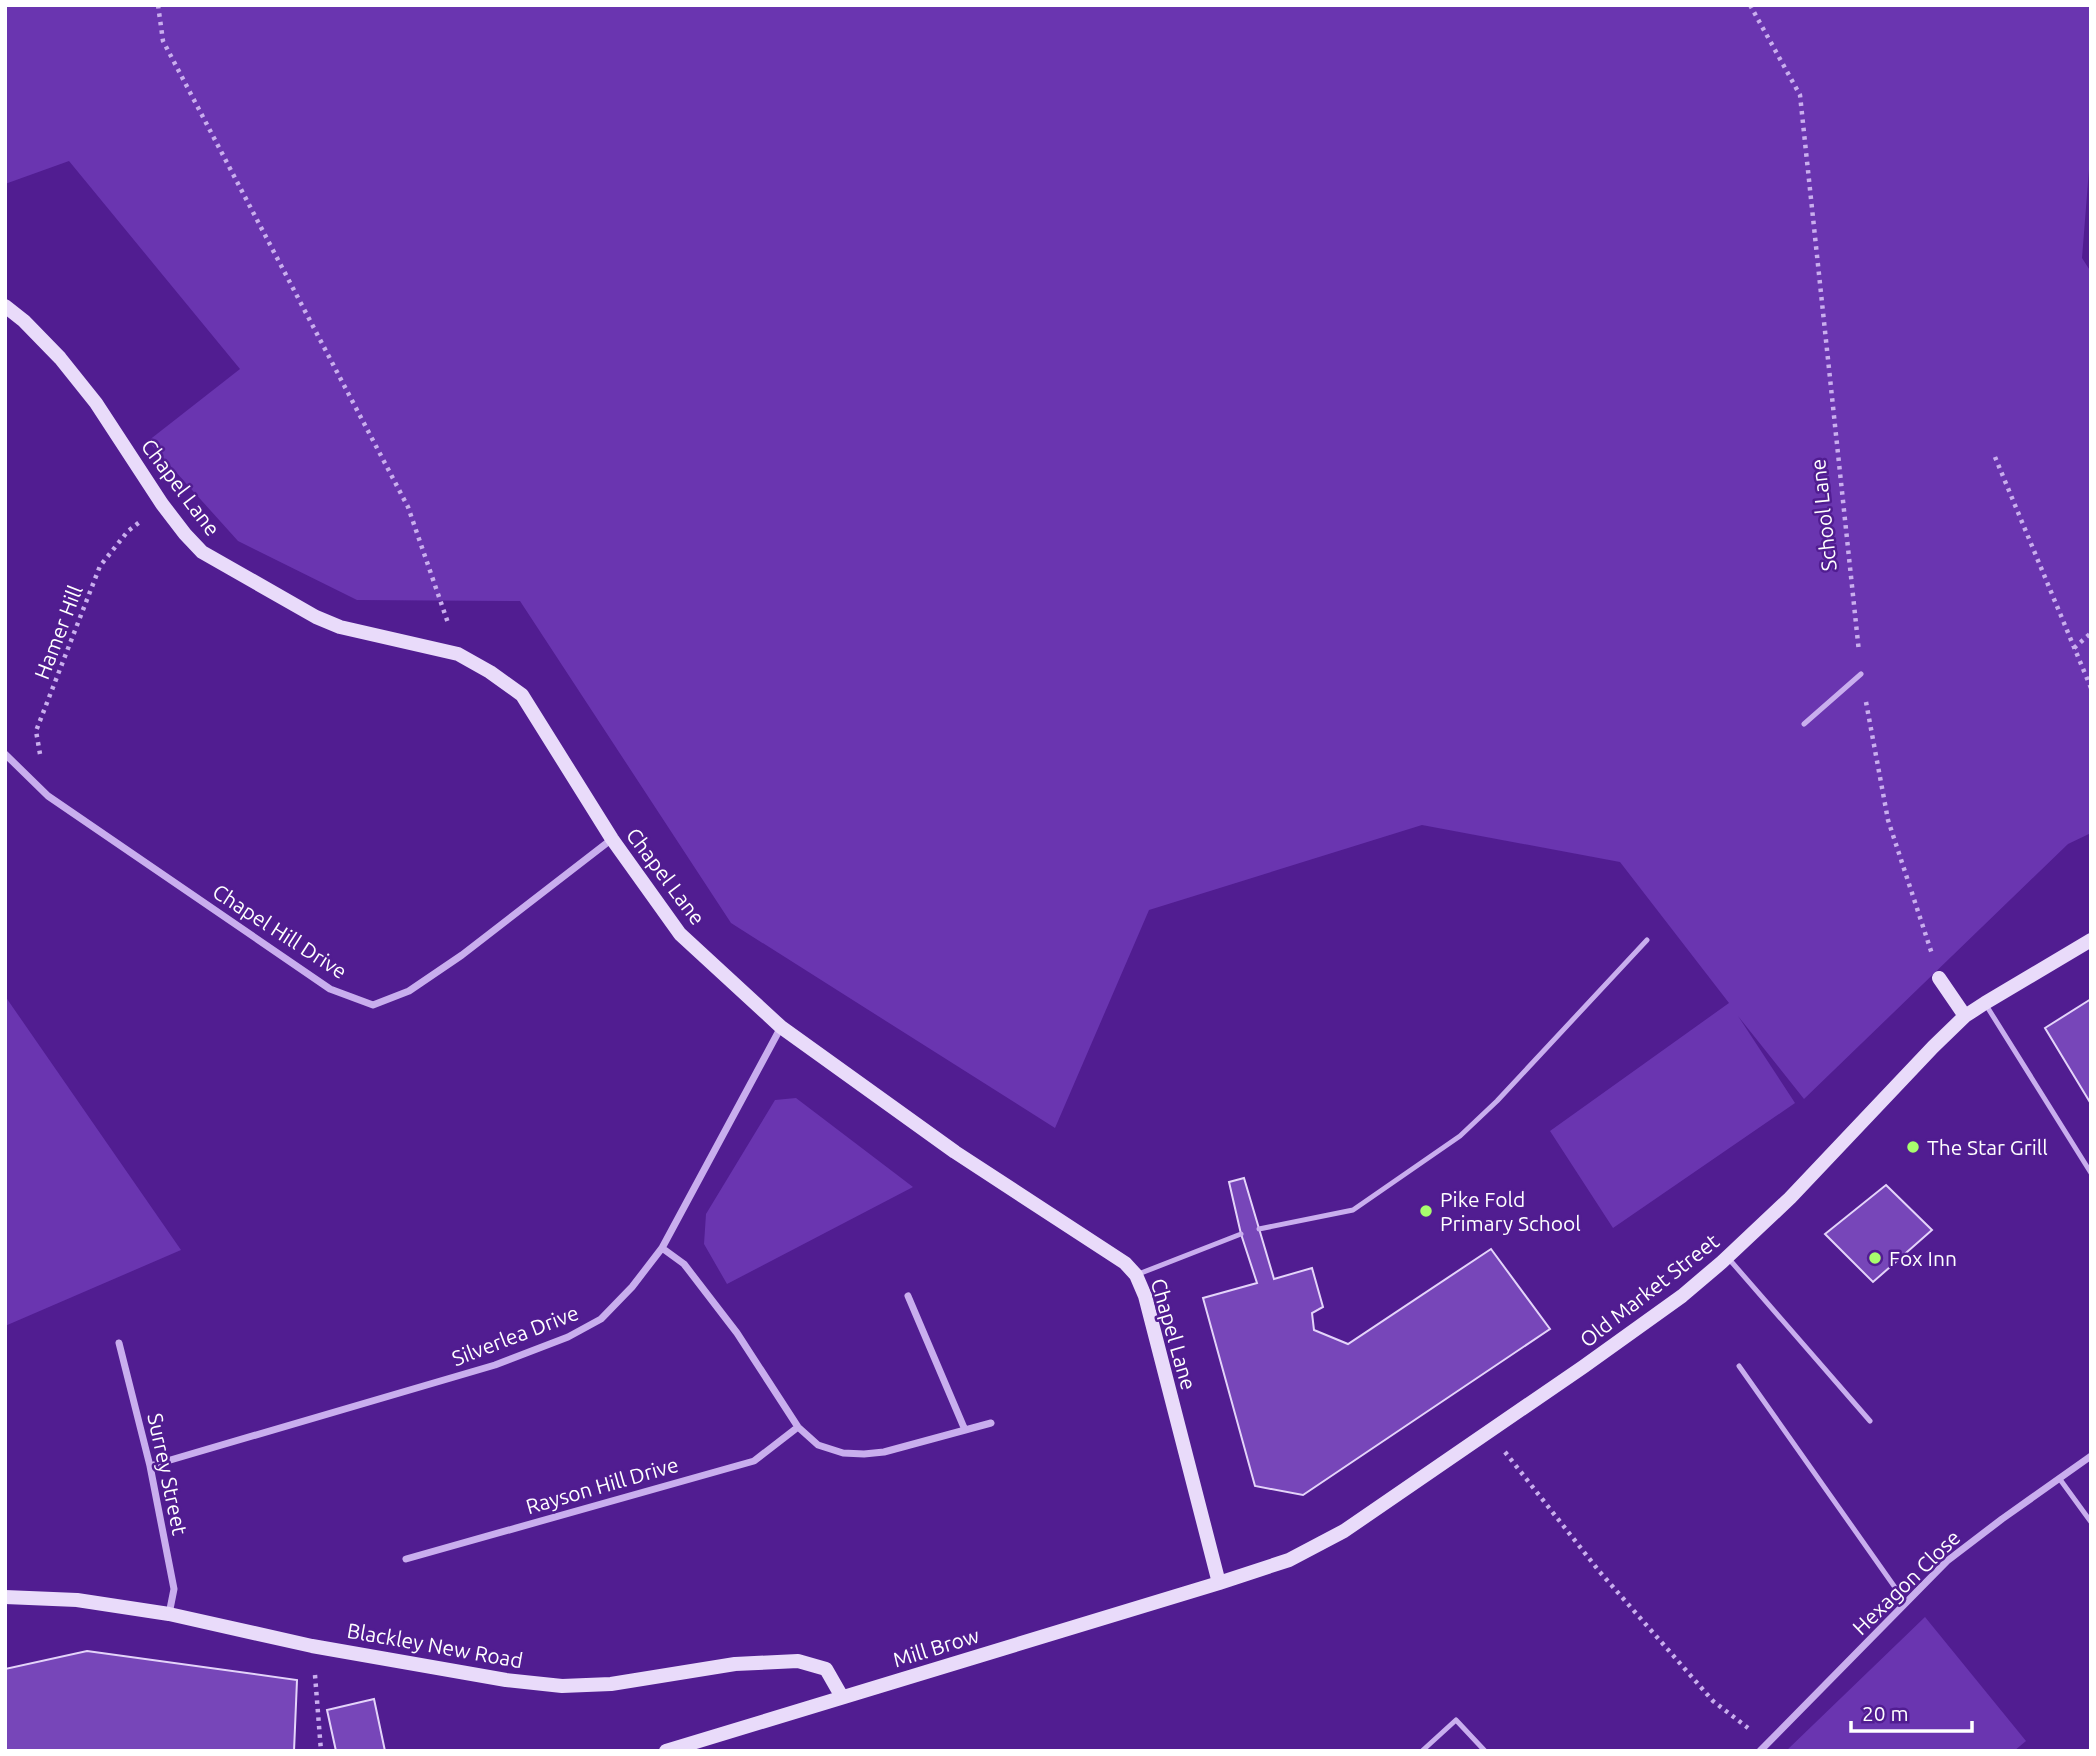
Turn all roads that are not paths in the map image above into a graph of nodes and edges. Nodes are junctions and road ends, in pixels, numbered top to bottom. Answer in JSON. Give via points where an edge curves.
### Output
{"nodes":[{"id":1,"x":5,"y":306,"type":"edge"},
{"id":2,"x":1861,"y":674,"type":"road end"},
{"id":3,"x":1804,"y":723,"type":"dead end"},
{"id":4,"x":5,"y":754,"type":"edge"},
{"id":5,"x":612,"y":839,"type":"junction"},
{"id":6,"x":1647,"y":940,"type":"dead end"},
{"id":7,"x":2091,"y":940,"type":"edge"},
{"id":8,"x":1940,"y":978,"type":"road end"},
{"id":9,"x":1985,"y":1003,"type":"junction"},
{"id":10,"x":1965,"y":1016,"type":"junction"},
{"id":11,"x":780,"y":1027,"type":"junction"},
{"id":12,"x":2091,"y":1174,"type":"edge"},
{"id":13,"x":1259,"y":1229,"type":"dead end"},
{"id":14,"x":1241,"y":1234,"type":"dead end"},
{"id":15,"x":662,"y":1248,"type":"junction"},
{"id":16,"x":1727,"y":1256,"type":"junction"},
{"id":17,"x":1136,"y":1275,"type":"junction"},
{"id":18,"x":908,"y":1296,"type":"dead end"},
{"id":19,"x":119,"y":1343,"type":"dead end"},
{"id":20,"x":1739,"y":1366,"type":"dead end"},
{"id":21,"x":1870,"y":1421,"type":"dead end"},
{"id":22,"x":991,"y":1423,"type":"dead end"},
{"id":23,"x":799,"y":1427,"type":"junction"},
{"id":24,"x":965,"y":1430,"type":"junction"},
{"id":25,"x":2091,"y":1456,"type":"edge"},
{"id":26,"x":150,"y":1466,"type":"junction"},
{"id":27,"x":2059,"y":1478,"type":"junction"},
{"id":28,"x":2091,"y":1522,"type":"edge"},
{"id":29,"x":406,"y":1559,"type":"dead end"},
{"id":30,"x":1219,"y":1583,"type":"junction"},
{"id":31,"x":5,"y":1597,"type":"edge"},
{"id":32,"x":1906,"y":1603,"type":"junction"},
{"id":33,"x":169,"y":1614,"type":"junction"},
{"id":34,"x":842,"y":1697,"type":"junction"},
{"id":35,"x":666,"y":1751,"type":"edge"},
{"id":36,"x":1422,"y":1751,"type":"edge"},
{"id":37,"x":1485,"y":1751,"type":"edge"},
{"id":38,"x":1760,"y":1751,"type":"edge"}],
"edges":[{"from":1,"to":5,"type":"street","name":"Chapel Lane","via":[[60,358],[96,403],[162,504],[202,552],[295,607],[340,627],[458,654],[490,672],[522,695]]},
{"from":2,"to":3,"type":"lane"},
{"from":4,"to":5,"type":"street","name":"Chapel Hill Drive","via":[[48,796],[330,989],[373,1005],[409,991],[462,955]]},
{"from":5,"to":11,"type":"street","name":"Chapel Lane","via":[[680,934]]},
{"from":6,"to":13,"type":"lane","via":[[1460,1136],[1353,1210]]},
{"from":7,"to":9,"type":"street","name":"Old Market Street"},
{"from":8,"to":10,"type":"street"},
{"from":9,"to":10,"type":"street","name":"Old Market Street"},
{"from":9,"to":12,"type":"lane"},
{"from":10,"to":16,"type":"street","name":"Old Market Street","via":[[1790,1198]]},
{"from":11,"to":15,"type":"street","name":"Silverlea Drive"},
{"from":11,"to":17,"type":"street","name":"Chapel Lane","via":[[955,1152],[1125,1263]]},
{"from":14,"to":17,"type":"lane"},
{"from":15,"to":23,"type":"street","via":[[684,1264],[730,1324]]},
{"from":15,"to":26,"type":"street","name":"Silverlea Drive","via":[[601,1320],[568,1337],[495,1365]]},
{"from":16,"to":21,"type":"lane"},
{"from":16,"to":30,"type":"street","name":"Old Market Street","via":[[1682,1296],[1344,1531],[1289,1560]]},
{"from":17,"to":30,"type":"street","name":"Chapel Lane"},
{"from":18,"to":24,"type":"street"},
{"from":19,"to":26,"type":"street","name":"Surrey Street"},
{"from":20,"to":32,"type":"lane"},
{"from":22,"to":24,"type":"street"},
{"from":23,"to":24,"type":"street","via":[[818,1445],[864,1454]]},
{"from":23,"to":29,"type":"street","name":"Rayson Hill Drive","via":[[754,1461]]},
{"from":25,"to":27,"type":"street","name":"Hexagon Close"},
{"from":26,"to":33,"type":"street","name":"Surrey Street","via":[[174,1589]]},
{"from":27,"to":28,"type":"lane"},
{"from":27,"to":32,"type":"street","name":"Hexagon Close","via":[[1947,1561]]},
{"from":30,"to":34,"type":"street","name":"Mill Brow"},
{"from":31,"to":33,"type":"street","name":"Blackley New Road","via":[[77,1600]]},
{"from":32,"to":38,"type":"street","name":"Hexagon Close"},
{"from":33,"to":34,"type":"street","name":"Blackley New Road","via":[[312,1646],[562,1686],[611,1684],[735,1664],[798,1661],[826,1669]]},
{"from":34,"to":35,"type":"street","name":"Mill Brow"},
{"from":36,"to":37,"type":"lane","via":[[1456,1720]]}]}
